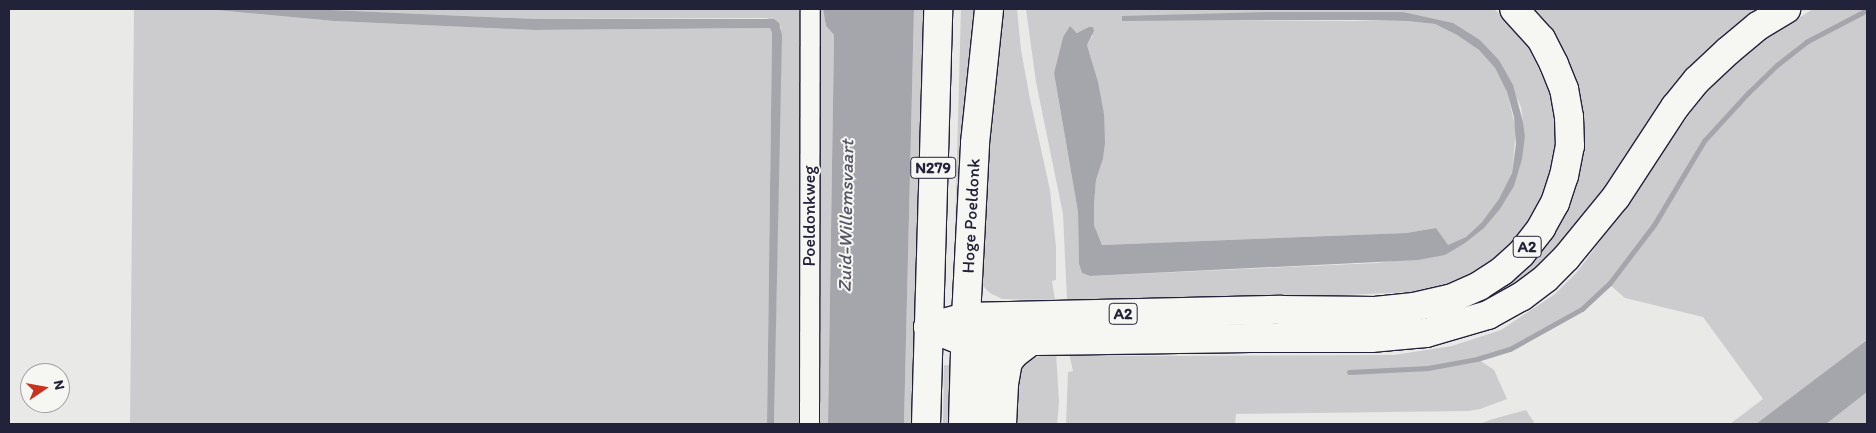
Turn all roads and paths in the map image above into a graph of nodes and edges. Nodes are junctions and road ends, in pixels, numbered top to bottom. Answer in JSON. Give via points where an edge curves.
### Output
{"nodes":[{"id":1,"x":810,"y":9,"type":"edge"},
{"id":2,"x":938,"y":9,"type":"edge"},
{"id":3,"x":989,"y":9,"type":"edge"},
{"id":4,"x":1514,"y":9,"type":"edge"},
{"id":5,"x":1786,"y":9,"type":"edge"},
{"id":6,"x":928,"y":327,"type":"junction"},
{"id":7,"x":965,"y":329,"type":"junction"},
{"id":8,"x":1018,"y":341,"type":"junction"},
{"id":9,"x":809,"y":424,"type":"edge"},
{"id":10,"x":926,"y":424,"type":"edge"},
{"id":11,"x":963,"y":424,"type":"edge"},
{"id":12,"x":982,"y":424,"type":"edge"},
{"id":13,"x":1002,"y":424,"type":"edge"}],
"edges":[{"from":1,"to":9,"type":"street","name":"Poeldonkweg"},
{"from":2,"to":6,"type":"highway","number":"N279"},
{"from":3,"to":7,"type":"highway","name":"Hoge Poeldonk","number":"N279","via":[[975,144]]},
{"from":4,"to":7,"type":"highway","number":"A2","via":[[1541,39],[1554,64],[1564,89],[1570,146],[1555,203],[1541,228],[1502,271],[1478,286],[1450,299],[1375,311],[1281,310]]},
{"from":5,"to":8,"type":"highway","number":"A2","via":[[1758,26],[1697,80],[1675,107],[1611,205],[1566,258],[1521,297],[1488,315],[1426,333],[1371,338]]},
{"from":6,"to":7,"type":"highway","number":"A2"},
{"from":6,"to":10,"type":"highway","number":"N279"},
{"from":7,"to":8,"type":"highway","number":"A2"},
{"from":7,"to":11,"type":"highway","name":"Hoge Poeldonk","number":"N279"},
{"from":8,"to":12,"type":"highway","via":[[988,360]]},
{"from":8,"to":13,"type":"highway","via":[[1008,362]]}]}
